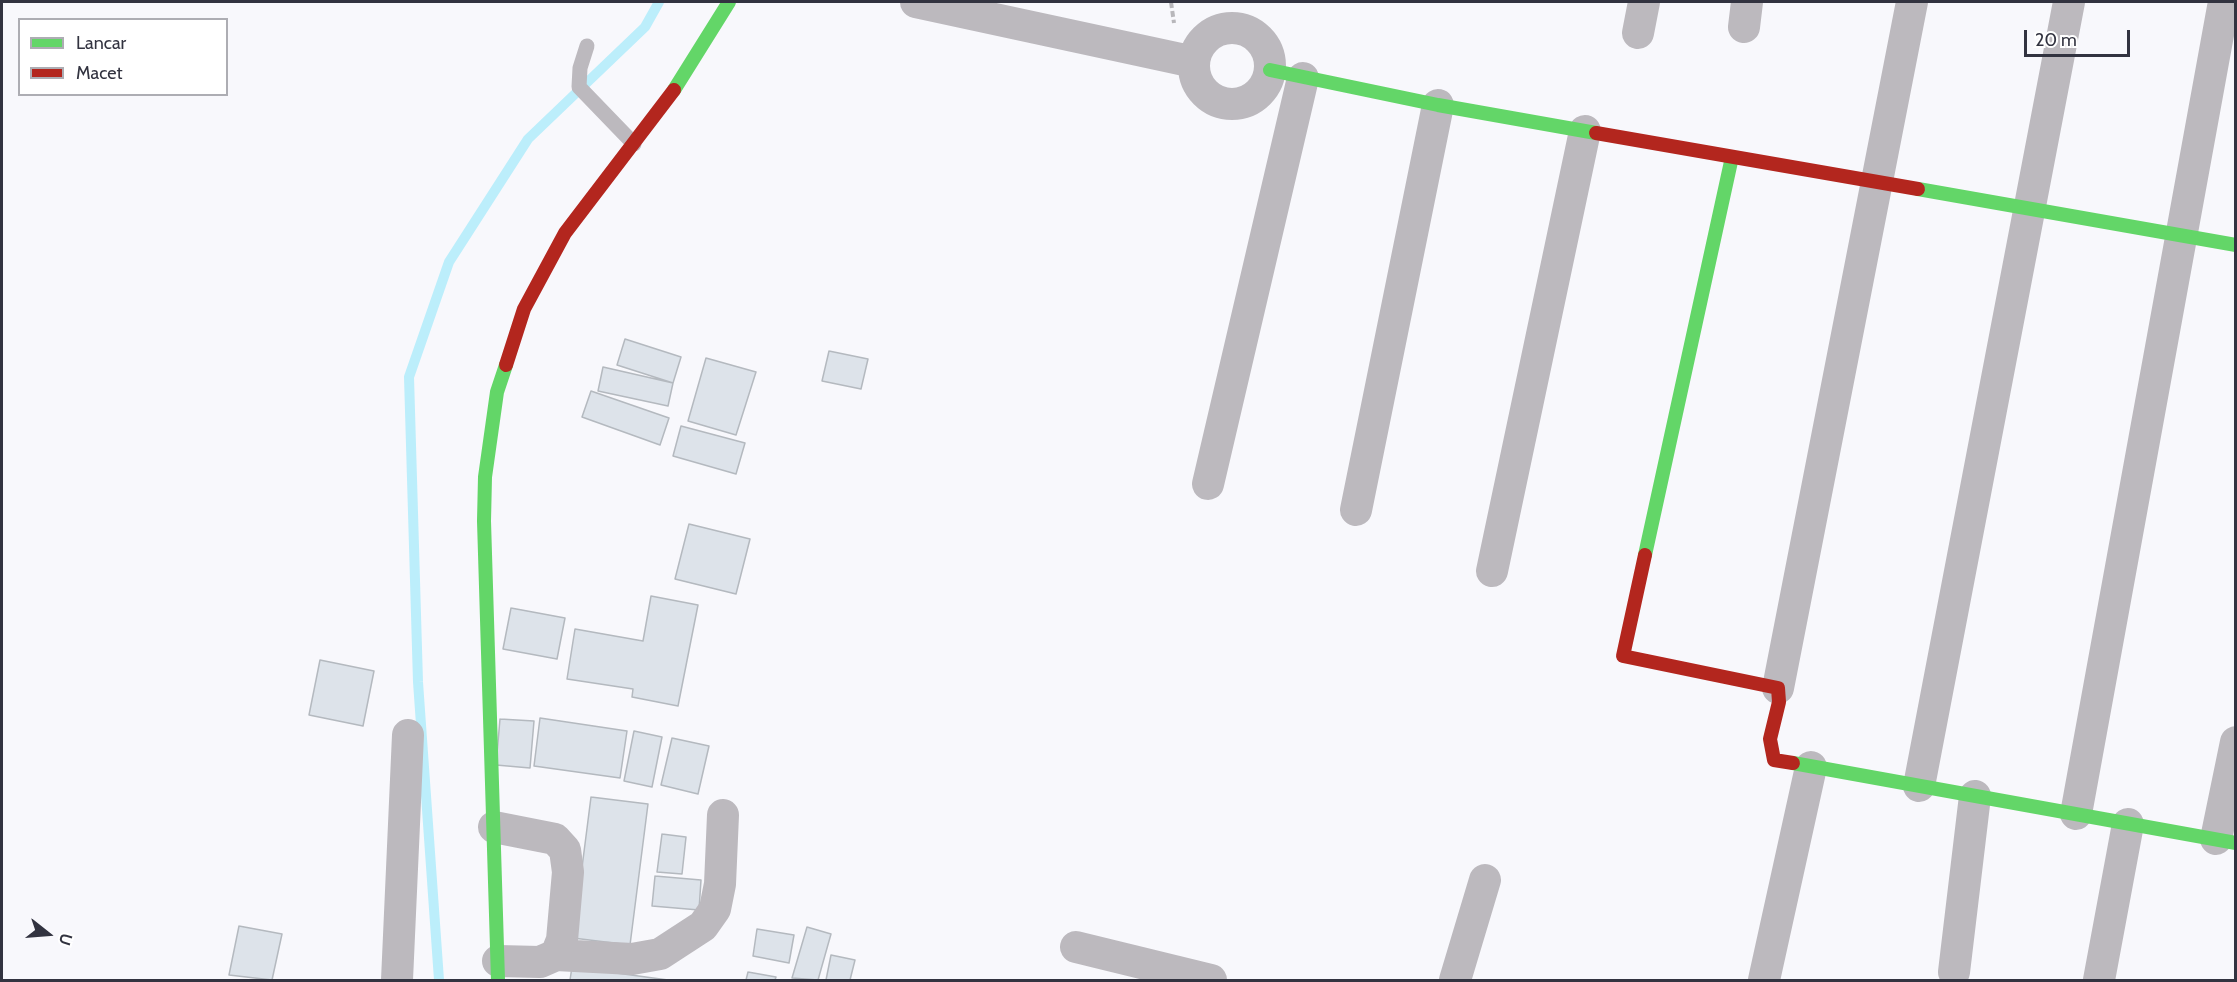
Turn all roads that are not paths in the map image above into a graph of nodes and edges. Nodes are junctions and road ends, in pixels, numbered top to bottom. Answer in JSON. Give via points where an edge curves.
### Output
{"nodes":[{"id":1,"x":729,"y":2,"type":"edge"},
{"id":2,"x":916,"y":2,"type":"edge"},
{"id":3,"x":1644,"y":2,"type":"edge"},
{"id":4,"x":1912,"y":2,"type":"edge"},
{"id":5,"x":2069,"y":2,"type":"edge"},
{"id":6,"x":2223,"y":7,"type":"dead end"},
{"id":7,"x":1638,"y":33,"type":"dead end"},
{"id":8,"x":587,"y":46,"type":"dead end"},
{"id":9,"x":1194,"y":62,"type":"junction"},
{"id":10,"x":1270,"y":70,"type":"junction"},
{"id":11,"x":1303,"y":78,"type":"junction"},
{"id":12,"x":1438,"y":105,"type":"junction"},
{"id":13,"x":1585,"y":131,"type":"junction"},
{"id":14,"x":634,"y":144,"type":"junction"},
{"id":15,"x":1732,"y":157,"type":"junction"},
{"id":16,"x":1875,"y":182,"type":"junction"},
{"id":17,"x":2031,"y":209,"type":"junction"},
{"id":18,"x":2181,"y":236,"type":"junction"},
{"id":19,"x":2235,"y":245,"type":"edge"},
{"id":20,"x":1208,"y":484,"type":"dead end"},
{"id":21,"x":1356,"y":510,"type":"dead end"},
{"id":22,"x":1492,"y":571,"type":"dead end"},
{"id":23,"x":1778,"y":688,"type":"junction"},
{"id":24,"x":408,"y":735,"type":"dead end"},
{"id":25,"x":2235,"y":742,"type":"edge"},
{"id":26,"x":1811,"y":767,"type":"junction"},
{"id":27,"x":1920,"y":786,"type":"junction"},
{"id":28,"x":1975,"y":796,"type":"junction"},
{"id":29,"x":2076,"y":814,"type":"junction"},
{"id":30,"x":723,"y":815,"type":"dead end"},
{"id":31,"x":2128,"y":824,"type":"junction"},
{"id":32,"x":494,"y":827,"type":"junction"},
{"id":33,"x":2226,"y":841,"type":"edge"},
{"id":34,"x":1485,"y":880,"type":"dead end"},
{"id":35,"x":1076,"y":947,"type":"dead end"},
{"id":36,"x":556,"y":955,"type":"junction"},
{"id":37,"x":498,"y":971,"type":"edge"},
{"id":38,"x":1954,"y":972,"type":"dead end"},
{"id":39,"x":397,"y":981,"type":"edge"},
{"id":40,"x":1211,"y":981,"type":"edge"},
{"id":41,"x":1455,"y":981,"type":"edge"},
{"id":42,"x":1764,"y":981,"type":"edge"},
{"id":43,"x":2099,"y":981,"type":"edge"}],
"edges":[{"from":1,"to":14,"type":"street","via":[[687,73]]},
{"from":2,"to":9,"type":"street"},
{"from":3,"to":7,"type":"street"},
{"from":4,"to":16,"type":"street"},
{"from":5,"to":17,"type":"street"},
{"from":6,"to":18,"type":"street"},
{"from":8,"to":14,"type":"lane","via":[[579,87]]},
{"from":9,"to":10,"type":"street","via":[[1197,49],[1217,30],[1243,29],[1264,44]]},
{"from":9,"to":10,"type":"street","via":[[1195,76],[1209,97],[1235,105],[1259,94]]},
{"from":10,"to":11,"type":"street"},
{"from":11,"to":12,"type":"street"},
{"from":11,"to":20,"type":"street"},
{"from":12,"to":13,"type":"street"},
{"from":12,"to":21,"type":"street"},
{"from":13,"to":15,"type":"street"},
{"from":13,"to":22,"type":"street"},
{"from":14,"to":32,"type":"street","via":[[565,232],[543,270],[509,350],[497,392],[485,477]]},
{"from":15,"to":16,"type":"street"},
{"from":15,"to":23,"type":"street","via":[[1623,656]]},
{"from":16,"to":17,"type":"street"},
{"from":16,"to":23,"type":"street"},
{"from":17,"to":18,"type":"street"},
{"from":17,"to":27,"type":"street"},
{"from":18,"to":19,"type":"street"},
{"from":18,"to":29,"type":"street"},
{"from":23,"to":26,"type":"street","via":[[1779,702],[1770,739],[1774,760]]},
{"from":24,"to":39,"type":"street"},
{"from":25,"to":33,"type":"street"},
{"from":26,"to":27,"type":"street"},
{"from":26,"to":42,"type":"street"},
{"from":27,"to":28,"type":"street"},
{"from":28,"to":29,"type":"street"},
{"from":28,"to":38,"type":"street"},
{"from":29,"to":31,"type":"street"},
{"from":30,"to":36,"type":"street","via":[[720,884],[714,909],[703,926],[660,954],[632,959]]},
{"from":31,"to":33,"type":"street"},
{"from":31,"to":43,"type":"street"},
{"from":32,"to":36,"type":"street","via":[[555,839],[566,850],[564,921]]},
{"from":32,"to":37,"type":"street"},
{"from":34,"to":41,"type":"street"},
{"from":35,"to":40,"type":"street"},
{"from":36,"to":37,"type":"street"}]}
